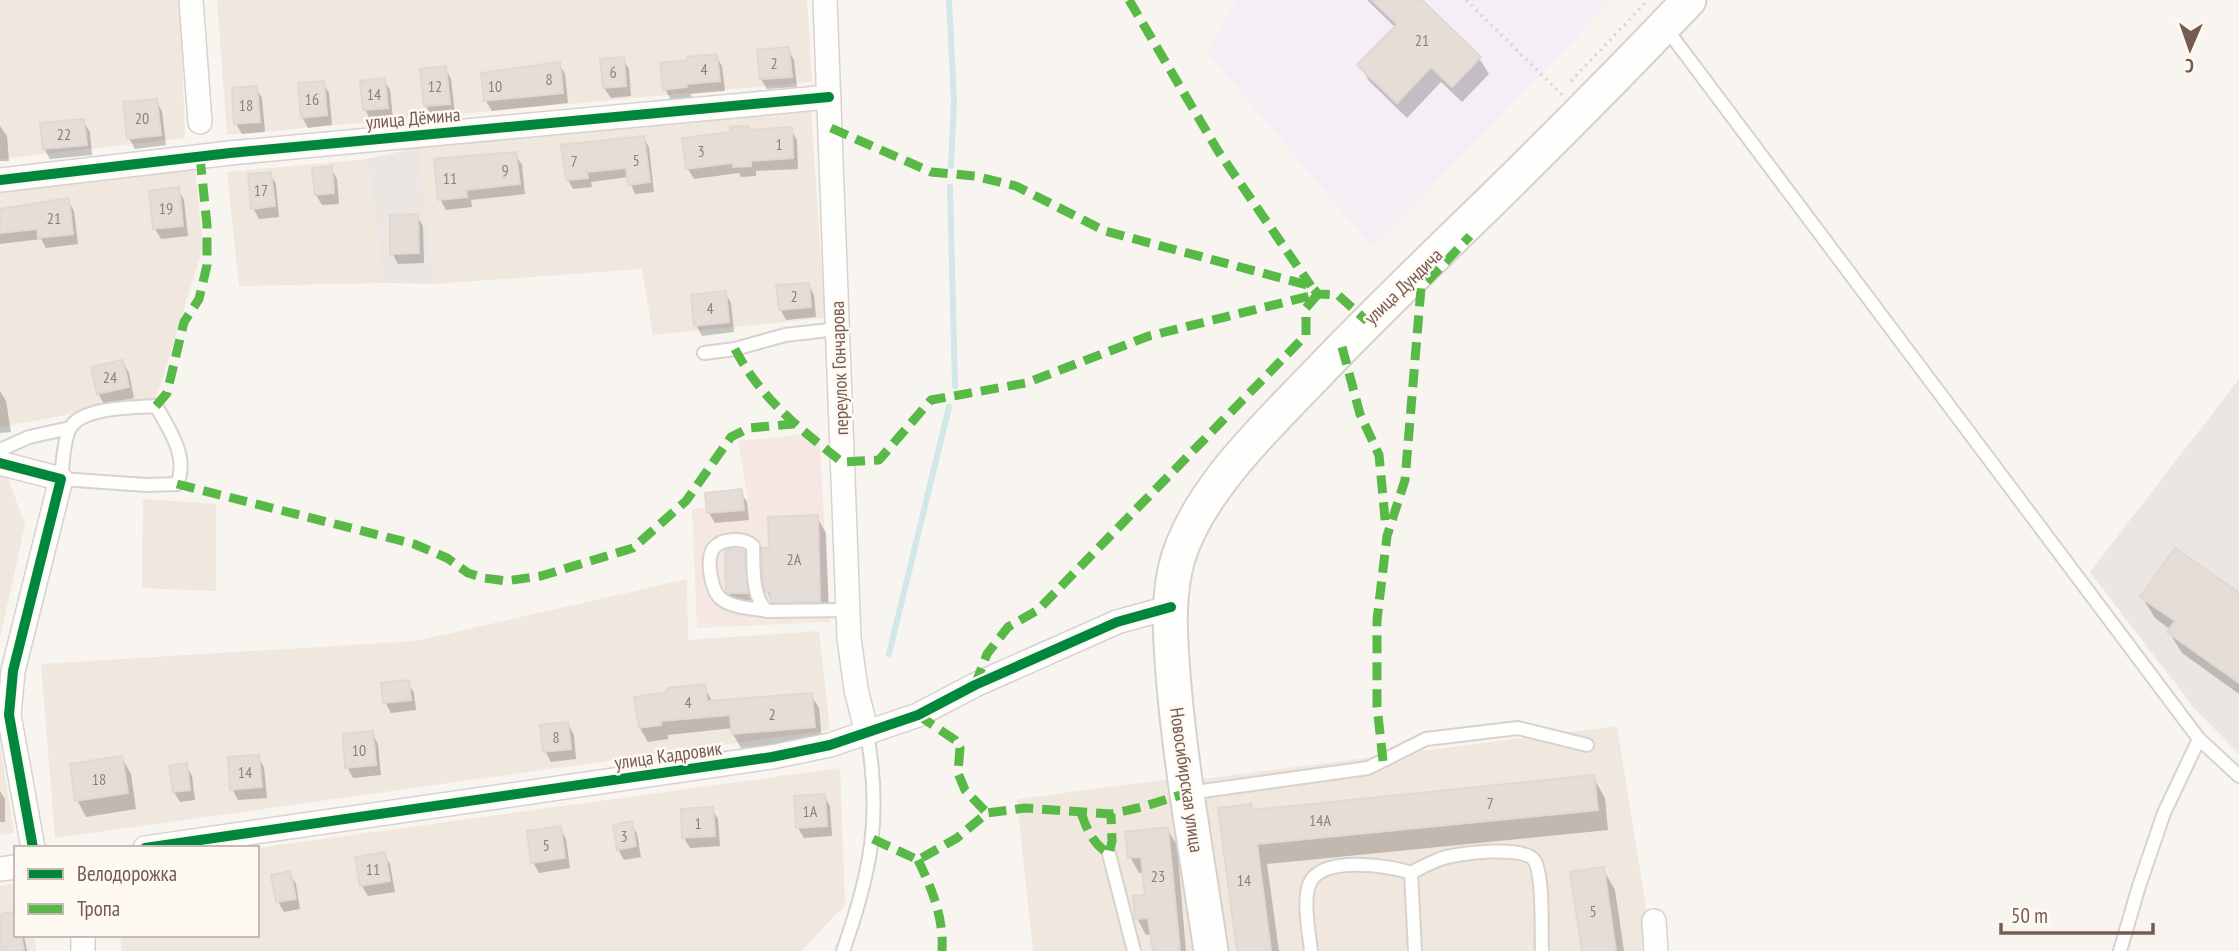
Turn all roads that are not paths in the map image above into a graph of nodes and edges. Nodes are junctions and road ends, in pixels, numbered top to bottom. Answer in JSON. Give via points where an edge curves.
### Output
{"nodes":[{"id":1,"x":191,"y":0,"type":"edge"},
{"id":2,"x":825,"y":0,"type":"edge"},
{"id":3,"x":1689,"y":0,"type":"edge"},
{"id":4,"x":1664,"y":26,"type":"junction"},
{"id":5,"x":829,"y":97,"type":"junction"},
{"id":6,"x":200,"y":122,"type":"junction"},
{"id":7,"x":230,"y":153,"type":"junction"},
{"id":8,"x":189,"y":158,"type":"junction"},
{"id":9,"x":0,"y":180,"type":"edge"},
{"id":10,"x":838,"y":330,"type":"junction"},
{"id":11,"x":704,"y":353,"type":"dead end"},
{"id":12,"x":70,"y":428,"type":"junction"},
{"id":13,"x":0,"y":450,"type":"edge"},
{"id":14,"x":0,"y":463,"type":"edge"},
{"id":15,"x":61,"y":479,"type":"junction"},
{"id":16,"x":1171,"y":607,"type":"junction"},
{"id":17,"x":848,"y":610,"type":"junction"},
{"id":18,"x":766,"y":611,"type":"junction"},
{"id":19,"x":867,"y":734,"type":"junction"},
{"id":20,"x":2199,"y":739,"type":"junction"},
{"id":21,"x":1587,"y":745,"type":"dead end"},
{"id":22,"x":2239,"y":776,"type":"edge"},
{"id":23,"x":1187,"y":793,"type":"junction"},
{"id":24,"x":33,"y":846,"type":"edge"},
{"id":25,"x":159,"y":846,"type":"edge"},
{"id":26,"x":1109,"y":854,"type":"dead end"},
{"id":27,"x":1411,"y":873,"type":"junction"},
{"id":28,"x":1654,"y":922,"type":"dead end"},
{"id":29,"x":843,"y":951,"type":"edge"},
{"id":30,"x":1134,"y":951,"type":"edge"},
{"id":31,"x":1211,"y":951,"type":"edge"},
{"id":32,"x":1311,"y":951,"type":"edge"},
{"id":33,"x":1415,"y":951,"type":"edge"},
{"id":34,"x":1542,"y":951,"type":"edge"},
{"id":35,"x":1656,"y":951,"type":"edge"},
{"id":36,"x":2120,"y":951,"type":"edge"}],
"edges":[{"from":1,"to":6,"type":"street"},
{"from":2,"to":5,"type":"street","name":"переулок Гончарова"},
{"from":3,"to":4,"type":"main road","name":"улица Дундича"},
{"from":4,"to":16,"type":"main road","name":"улица Дундича","via":[[1367,321],[1232,468],[1181,548]]},
{"from":4,"to":20,"type":"lane"},
{"from":5,"to":7,"type":"street","name":"улица Дёмина"},
{"from":5,"to":10,"type":"street","name":"переулок Гончарова"},
{"from":6,"to":7,"type":"street"},
{"from":6,"to":8,"type":"street"},
{"from":7,"to":8,"type":"street","name":"улица Дёмина"},
{"from":8,"to":9,"type":"street","name":"улица Дёмина"},
{"from":10,"to":11,"type":"lane","via":[[785,335]]},
{"from":10,"to":17,"type":"street","name":"переулок Гончарова"},
{"from":12,"to":13,"type":"lane","via":[[29,437]]},
{"from":12,"to":15,"type":"lane"},
{"from":12,"to":15,"type":"lane","via":[[92,413],[156,406],[180,453],[181,467],[177,484]]},
{"from":14,"to":15,"type":"street"},
{"from":15,"to":24,"type":"street","via":[[13,671],[9,715]]},
{"from":16,"to":19,"type":"street","name":"улица Кадровик","via":[[1117,622],[918,715]]},
{"from":16,"to":23,"type":"main road","name":"Новосибирская улица","via":[[1177,721]]},
{"from":17,"to":18,"type":"lane"},
{"from":17,"to":19,"type":"street","name":"переулок Гончарова","via":[[856,689]]},
{"from":18,"to":18,"type":"lane","via":[[719,597],[711,567],[715,547],[725,541],[750,542],[757,596]]},
{"from":19,"to":25,"type":"street","name":"улица Кадровик","via":[[772,757]]},
{"from":19,"to":29,"type":"lane","via":[[874,774],[873,839]]},
{"from":20,"to":22,"type":"lane"},
{"from":20,"to":36,"type":"lane","via":[[2164,813]]},
{"from":21,"to":23,"type":"lane","via":[[1518,727],[1426,739],[1368,768]]},
{"from":23,"to":31,"type":"main road","name":"Новосибирская улица"},
{"from":26,"to":30,"type":"lane"},
{"from":27,"to":32,"type":"lane","via":[[1367,864],[1336,867],[1317,875],[1309,883],[1307,895]]},
{"from":27,"to":33,"type":"lane"},
{"from":27,"to":34,"type":"lane","via":[[1442,858],[1472,853],[1528,855],[1539,878]]},
{"from":28,"to":35,"type":"street"}]}
